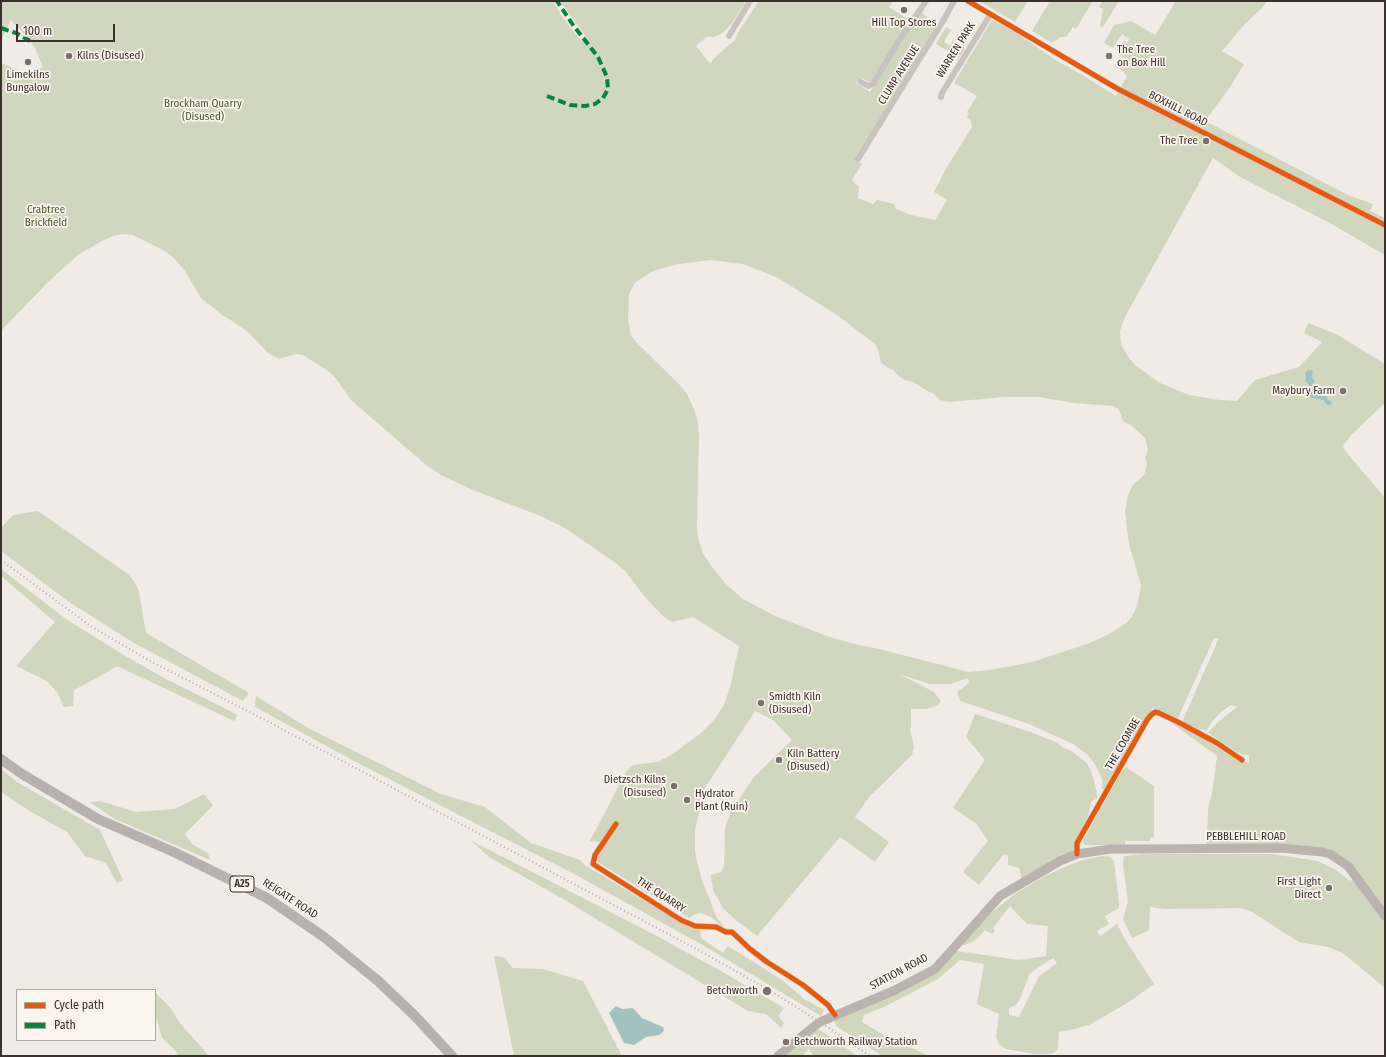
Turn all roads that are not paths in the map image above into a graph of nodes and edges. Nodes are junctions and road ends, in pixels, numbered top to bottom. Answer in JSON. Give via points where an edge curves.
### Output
{"nodes":[{"id":1,"x":750,"y":1,"type":"edge"},
{"id":2,"x":926,"y":1,"type":"edge"},
{"id":3,"x":954,"y":1,"type":"edge"},
{"id":4,"x":968,"y":1,"type":"edge"},
{"id":5,"x":990,"y":15,"type":"junction"},
{"id":6,"x":729,"y":36,"type":"dead end"},
{"id":7,"x":860,"y":82,"type":"dead end"},
{"id":8,"x":941,"y":97,"type":"dead end"},
{"id":9,"x":858,"y":159,"type":"dead end"},
{"id":10,"x":1385,"y":226,"type":"edge"},
{"id":11,"x":1,"y":759,"type":"edge"},
{"id":12,"x":1242,"y":760,"type":"dead end"},
{"id":13,"x":616,"y":824,"type":"dead end"},
{"id":14,"x":1077,"y":854,"type":"junction"},
{"id":15,"x":1385,"y":916,"type":"edge"},
{"id":16,"x":835,"y":1015,"type":"junction"},
{"id":17,"x":452,"y":1056,"type":"edge"},
{"id":18,"x":778,"y":1056,"type":"edge"}],
"edges":[{"from":1,"to":6,"type":"street"},
{"from":2,"to":7,"type":"street","via":[[873,84],[868,86]]},
{"from":3,"to":9,"type":"street","name":"CLUMP AVENUE"},
{"from":4,"to":5,"type":"street","name":"BOXHILL ROAD"},
{"from":5,"to":8,"type":"street","name":"WARREN PARK"},
{"from":5,"to":10,"type":"street","name":"BOXHILL ROAD","via":[[1118,89]]},
{"from":11,"to":17,"type":"main road","name":"REIGATE ROAD","number":"A25","via":[[98,819],[176,853],[267,898],[324,937],[377,980]]},
{"from":12,"to":14,"type":"street","name":"THE COOMBE","via":[[1217,743],[1155,712],[1147,720],[1077,843]]},
{"from":13,"to":16,"type":"street","name":"THE QUARRY","via":[[593,864],[681,920],[695,926],[716,927],[732,932],[772,966],[803,985],[828,1005]]},
{"from":14,"to":15,"type":"main road","name":"PEBBLEHILL ROAD","via":[[1097,850],[1129,849],[1280,848],[1322,852],[1330,854],[1348,866]]},
{"from":14,"to":16,"type":"main road","name":"STATION ROAD","via":[[1000,896],[935,969],[893,991]]},
{"from":16,"to":18,"type":"main road","name":"STATION ROAD","via":[[812,1028]]}]}
